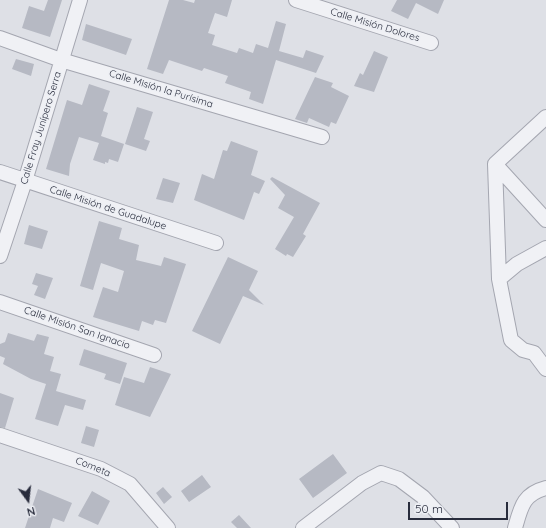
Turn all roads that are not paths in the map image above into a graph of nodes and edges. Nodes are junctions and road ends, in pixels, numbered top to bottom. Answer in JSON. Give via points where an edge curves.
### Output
{"nodes":[{"id":1,"x":80,"y":0,"type":"edge"},
{"id":2,"x":296,"y":0,"type":"edge"},
{"id":3,"x":0,"y":38,"type":"edge"},
{"id":4,"x":431,"y":42,"type":"dead end"},
{"id":5,"x":61,"y":60,"type":"junction"},
{"id":6,"x":546,"y":117,"type":"edge"},
{"id":7,"x":322,"y":137,"type":"dead end"},
{"id":8,"x":495,"y":164,"type":"junction"},
{"id":9,"x":0,"y":172,"type":"edge"},
{"id":10,"x":25,"y":181,"type":"junction"},
{"id":11,"x":546,"y":220,"type":"edge"},
{"id":12,"x":216,"y":243,"type":"dead end"},
{"id":13,"x":546,"y":248,"type":"edge"},
{"id":14,"x":0,"y":256,"type":"edge"},
{"id":15,"x":499,"y":279,"type":"junction"},
{"id":16,"x":0,"y":302,"type":"edge"},
{"id":17,"x":154,"y":355,"type":"dead end"},
{"id":18,"x":546,"y":369,"type":"edge"},
{"id":19,"x":0,"y":435,"type":"edge"},
{"id":20,"x":546,"y":488,"type":"edge"},
{"id":21,"x":168,"y":528,"type":"edge"},
{"id":22,"x":303,"y":528,"type":"edge"},
{"id":23,"x":452,"y":528,"type":"edge"},
{"id":24,"x":515,"y":528,"type":"edge"}],
"edges":[{"from":1,"to":5,"type":"street","name":"Calle Fray Junípero Serra"},
{"from":2,"to":4,"type":"street","name":"Calle Misión Dolores"},
{"from":3,"to":5,"type":"street","name":"Calle Misión la Purísima"},
{"from":5,"to":7,"type":"street","name":"Calle Misión la Purísima"},
{"from":5,"to":10,"type":"street","name":"Calle Fray Junípero Serra"},
{"from":6,"to":8,"type":"street"},
{"from":8,"to":11,"type":"street"},
{"from":8,"to":15,"type":"street"},
{"from":9,"to":10,"type":"street","name":"Calle Misión de Guadalupe"},
{"from":10,"to":12,"type":"street","name":"Calle Misión de Guadalupe"},
{"from":10,"to":14,"type":"street","name":"Calle Fray Junípero Serra"},
{"from":13,"to":15,"type":"street","via":[[517,264]]},
{"from":15,"to":18,"type":"street","via":[[511,340],[523,350],[534,353]]},
{"from":16,"to":17,"type":"street","name":"Calle Misión San Ignacio"},
{"from":19,"to":21,"type":"street","name":"Cometa","via":[[101,469],[130,484]]},
{"from":20,"to":24,"type":"street","via":[[535,491],[522,504]]},
{"from":22,"to":23,"type":"street","via":[[362,483],[381,473],[399,479],[423,497]]}]}
